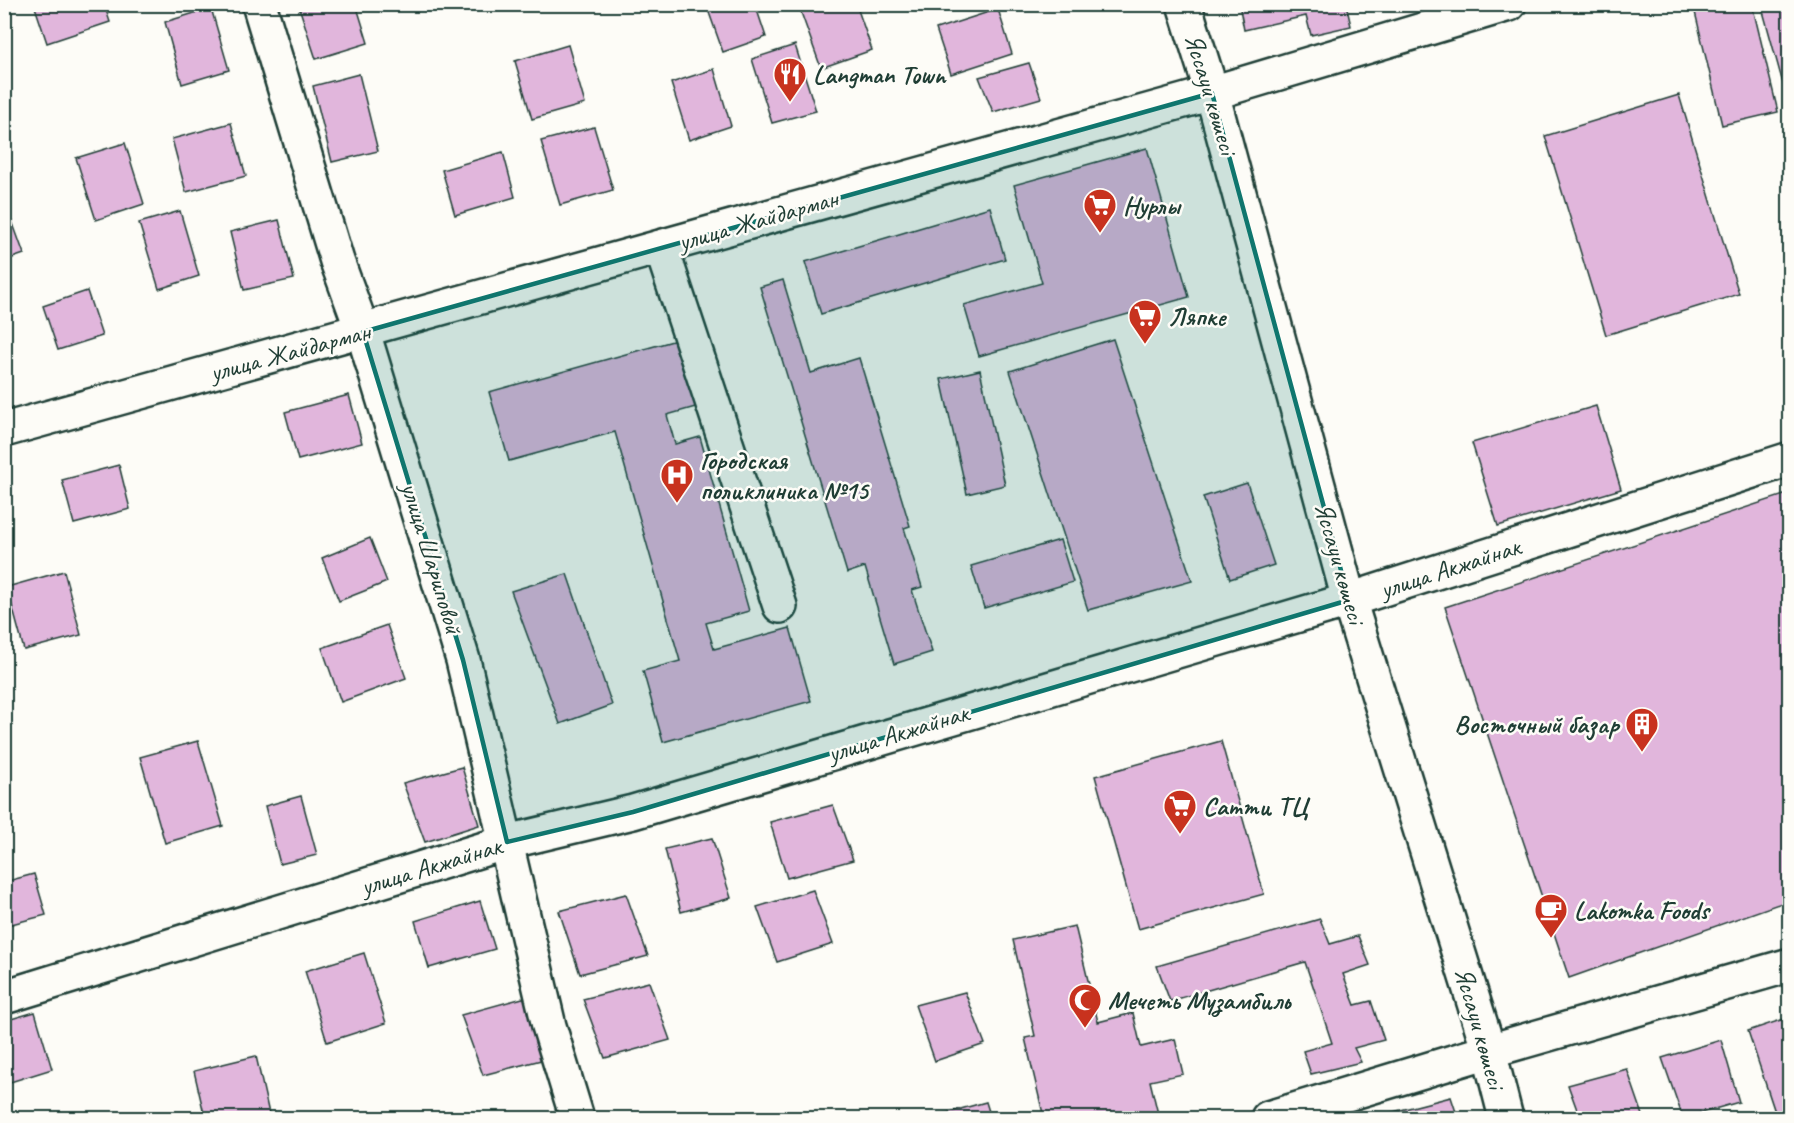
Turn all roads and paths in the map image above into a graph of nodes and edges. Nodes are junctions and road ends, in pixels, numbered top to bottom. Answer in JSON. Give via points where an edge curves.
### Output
{"nodes":[{"id":1,"x":259,"y":4,"type":"edge"},
{"id":2,"x":1184,"y":4,"type":"edge"},
{"id":3,"x":1509,"y":4,"type":"edge"},
{"id":4,"x":1212,"y":93,"type":"junction"},
{"id":5,"x":661,"y":247,"type":"junction"},
{"id":6,"x":363,"y":332,"type":"junction"},
{"id":7,"x":4,"y":430,"type":"edge"},
{"id":8,"x":1790,"y":459,"type":"edge"},
{"id":9,"x":1349,"y":600,"type":"junction"},
{"id":10,"x":780,"y":606,"type":"dead end"},
{"id":11,"x":507,"y":842,"type":"junction"},
{"id":12,"x":1790,"y":965,"type":"edge"},
{"id":13,"x":4,"y":997,"type":"edge"},
{"id":14,"x":1489,"y":1051,"type":"junction"},
{"id":15,"x":577,"y":1119,"type":"edge"},
{"id":16,"x":1268,"y":1119,"type":"edge"},
{"id":17,"x":1506,"y":1119,"type":"edge"}],
"edges":[{"from":1,"to":6,"type":"street","name":"улица Шариповой","via":[[337,261]]},
{"from":2,"to":4,"type":"street","name":"Яссауи көшесі"},
{"from":3,"to":4,"type":"street","name":"улица Жайдарман"},
{"from":4,"to":5,"type":"street","name":"улица Жайдарман"},
{"from":4,"to":9,"type":"street","name":"Яссауи көшесі"},
{"from":5,"to":6,"type":"street","name":"улица Жайдарман"},
{"from":5,"to":10,"type":"street"},
{"from":6,"to":7,"type":"street","name":"улица Жайдарман"},
{"from":6,"to":11,"type":"street","name":"улица Шариповой","via":[[463,660]]},
{"from":8,"to":9,"type":"street","name":"улица Акжайнак"},
{"from":9,"to":11,"type":"street","name":"улица Акжайнак","via":[[633,812]]},
{"from":9,"to":14,"type":"street","name":"Яссауи көшесі"},
{"from":11,"to":13,"type":"street","name":"улица Акжайнак"},
{"from":11,"to":15,"type":"street","name":"улица Шариповой","via":[[549,1026]]},
{"from":12,"to":14,"type":"street"},
{"from":14,"to":16,"type":"street"},
{"from":14,"to":17,"type":"street","name":"Яссауи көшесі"}]}
